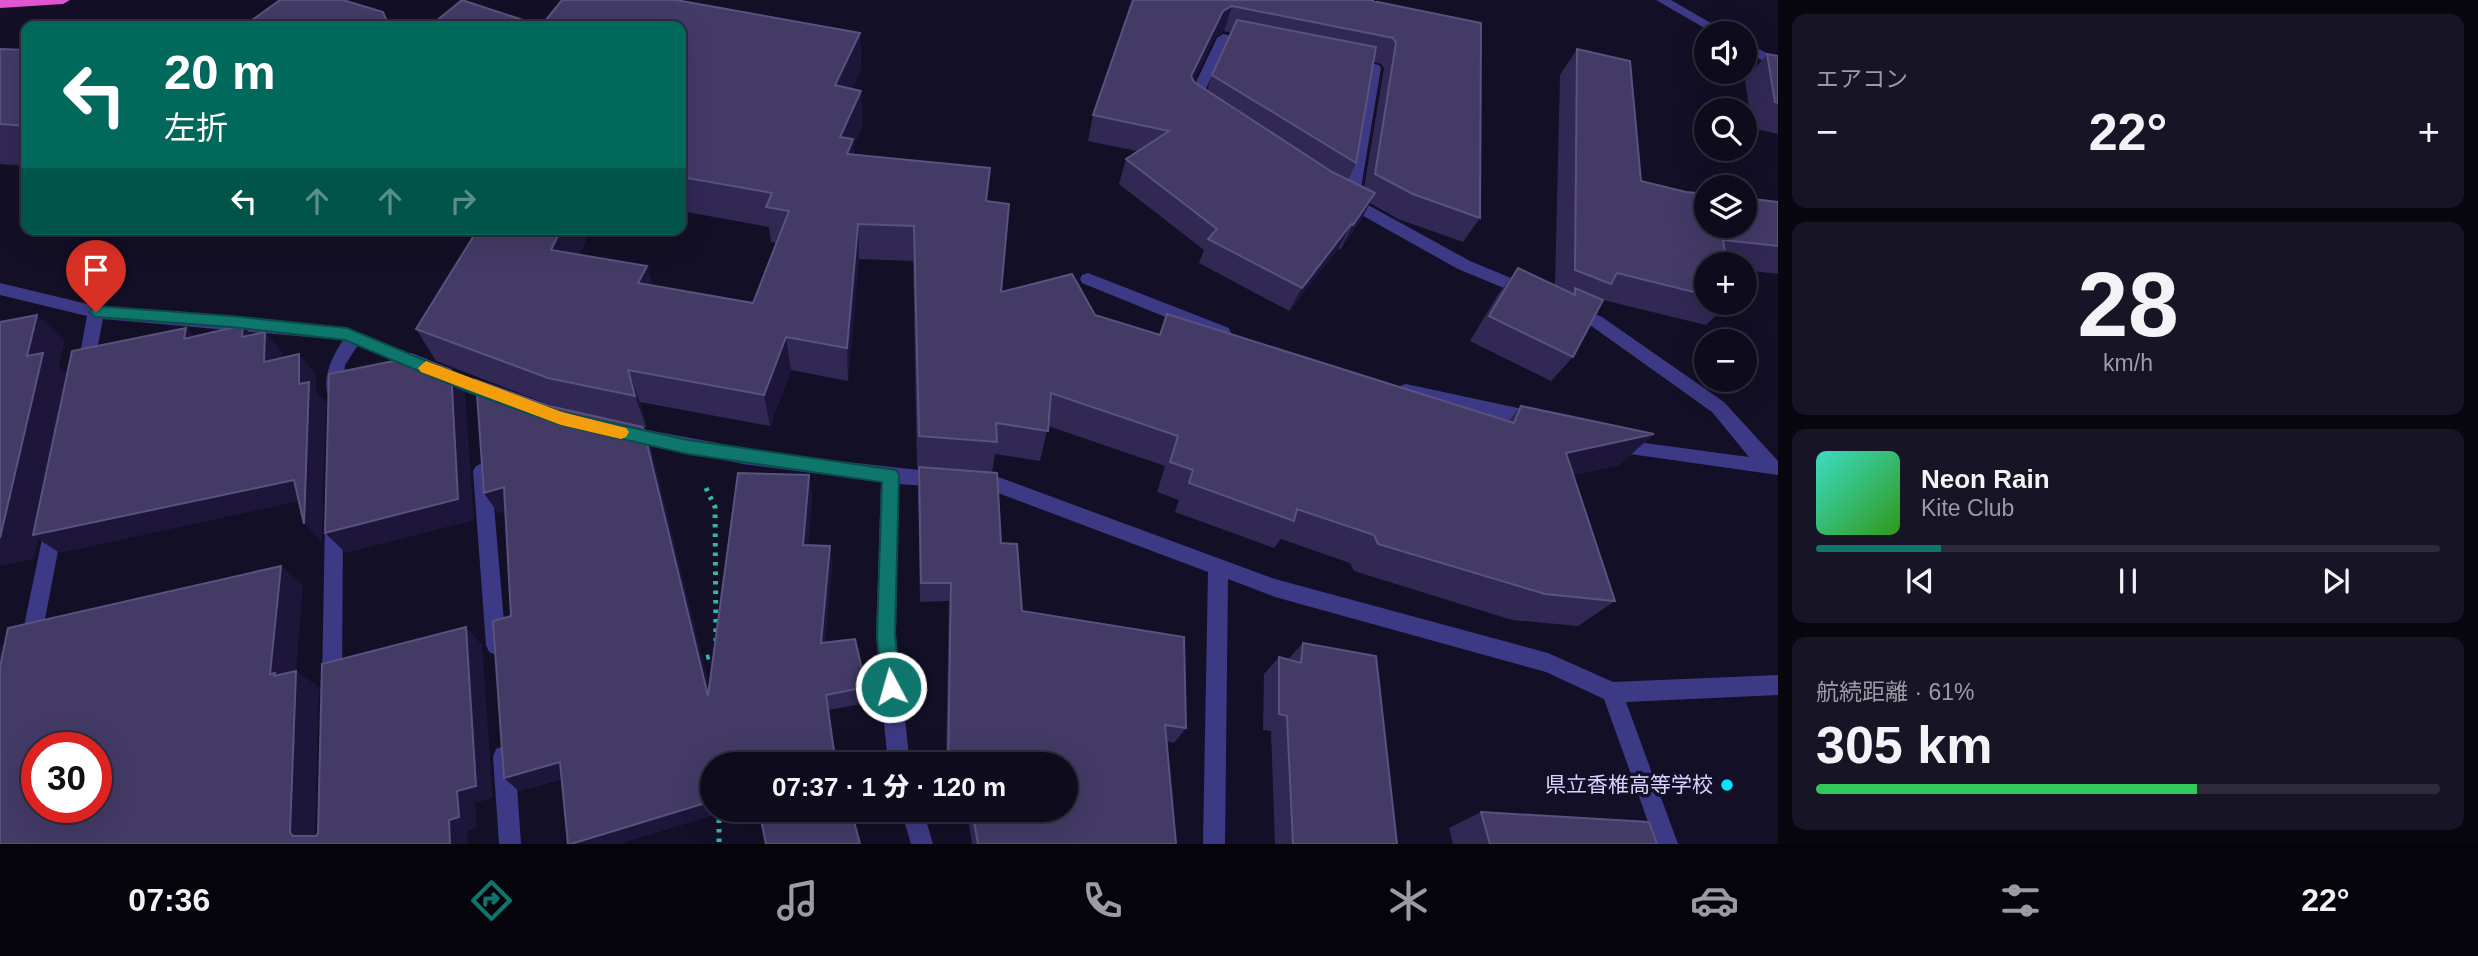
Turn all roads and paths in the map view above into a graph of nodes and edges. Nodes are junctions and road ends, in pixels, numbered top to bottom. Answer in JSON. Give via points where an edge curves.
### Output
{"nodes":[{"id":1,"x":63,"y":0,"type":"edge"},
{"id":2,"x":1662,"y":0,"type":"edge"},
{"id":3,"x":0,"y":4,"type":"edge"},
{"id":4,"x":1700,"y":21,"type":"edge"},
{"id":5,"x":1261,"y":46,"type":"edge"},
{"id":6,"x":1757,"y":53,"type":"edge"},
{"id":7,"x":1336,"y":61,"type":"edge"},
{"id":8,"x":1778,"y":65,"type":"edge"},
{"id":9,"x":1215,"y":118,"type":"edge"},
{"id":10,"x":1326,"y":191,"type":"edge"},
{"id":11,"x":1351,"y":202,"type":"junction"},
{"id":12,"x":1088,"y":279,"type":"dead end"},
{"id":13,"x":0,"y":289,"type":"edge"},
{"id":14,"x":96,"y":312,"type":"junction"},
{"id":15,"x":354,"y":337,"type":"junction"},
{"id":16,"x":1238,"y":339,"type":"edge"},
{"id":17,"x":476,"y":388,"type":"junction"},
{"id":18,"x":1391,"y":388,"type":"edge"},
{"id":19,"x":80,"y":392,"type":"edge"},
{"id":20,"x":512,"y":401,"type":"edge"},
{"id":21,"x":478,"y":415,"type":"edge"},
{"id":22,"x":336,"y":419,"type":"edge"},
{"id":23,"x":1549,"y":421,"type":"edge"},
{"id":24,"x":612,"y":430,"type":"edge"},
{"id":25,"x":1598,"y":439,"type":"edge"},
{"id":26,"x":688,"y":447,"type":"junction"},
{"id":27,"x":481,"y":456,"type":"edge"},
{"id":28,"x":1773,"y":468,"type":"edge"},
{"id":29,"x":890,"y":475,"type":"junction"},
{"id":30,"x":335,"y":501,"type":"edge"},
{"id":31,"x":56,"y":512,"type":"edge"},
{"id":32,"x":1218,"y":568,"type":"junction"},
{"id":33,"x":716,"y":655,"type":"junction"},
{"id":34,"x":27,"y":659,"type":"edge"},
{"id":35,"x":497,"y":660,"type":"edge"},
{"id":36,"x":689,"y":662,"type":"edge"},
{"id":37,"x":716,"y":669,"type":"edge"},
{"id":38,"x":1778,"y":685,"type":"edge"},
{"id":39,"x":1612,"y":692,"type":"junction"},
{"id":40,"x":331,"y":707,"type":"edge"},
{"id":41,"x":503,"y":740,"type":"edge"},
{"id":42,"x":899,"y":752,"type":"edge"},
{"id":43,"x":719,"y":822,"type":"edge"},
{"id":44,"x":916,"y":822,"type":"edge"},
{"id":45,"x":510,"y":844,"type":"edge"},
{"id":46,"x":719,"y":844,"type":"edge"},
{"id":47,"x":922,"y":844,"type":"edge"},
{"id":48,"x":1214,"y":844,"type":"edge"},
{"id":49,"x":1667,"y":844,"type":"edge"}],
"edges":[{"from":1,"to":3,"type":"highway"},
{"from":2,"to":4,"type":"street"},
{"from":5,"to":9,"type":"street","via":[[1223,38],[1193,103]]},
{"from":6,"to":8,"type":"street"},
{"from":7,"to":11,"type":"street","via":[[1374,68]]},
{"from":10,"to":11,"type":"street"},
{"from":11,"to":28,"type":"street","via":[[1464,265],[1596,321],[1718,407]]},
{"from":12,"to":16,"type":"street"},
{"from":13,"to":14,"type":"street"},
{"from":14,"to":15,"type":"street","via":[[231,321]]},
{"from":14,"to":19,"type":"street"},
{"from":15,"to":17,"type":"street"},
{"from":15,"to":22,"type":"street","via":[[337,364]]},
{"from":17,"to":20,"type":"street"},
{"from":17,"to":21,"type":"street"},
{"from":18,"to":23,"type":"street"},
{"from":24,"to":26,"type":"street"},
{"from":25,"to":28,"type":"street","via":[[1622,448]]},
{"from":26,"to":29,"type":"street"},
{"from":26,"to":33,"type":"path","via":[[715,507]]},
{"from":27,"to":35,"type":"street"},
{"from":29,"to":32,"type":"street","via":[[990,482]]},
{"from":29,"to":42,"type":"street","via":[[886,635]]},
{"from":30,"to":40,"type":"street"},
{"from":31,"to":34,"type":"street"},
{"from":32,"to":39,"type":"street","via":[[1548,663]]},
{"from":32,"to":48,"type":"street"},
{"from":33,"to":36,"type":"path"},
{"from":33,"to":37,"type":"path"},
{"from":38,"to":39,"type":"street"},
{"from":39,"to":49,"type":"street"},
{"from":41,"to":45,"type":"street"},
{"from":43,"to":46,"type":"path"},
{"from":44,"to":47,"type":"street"}]}
